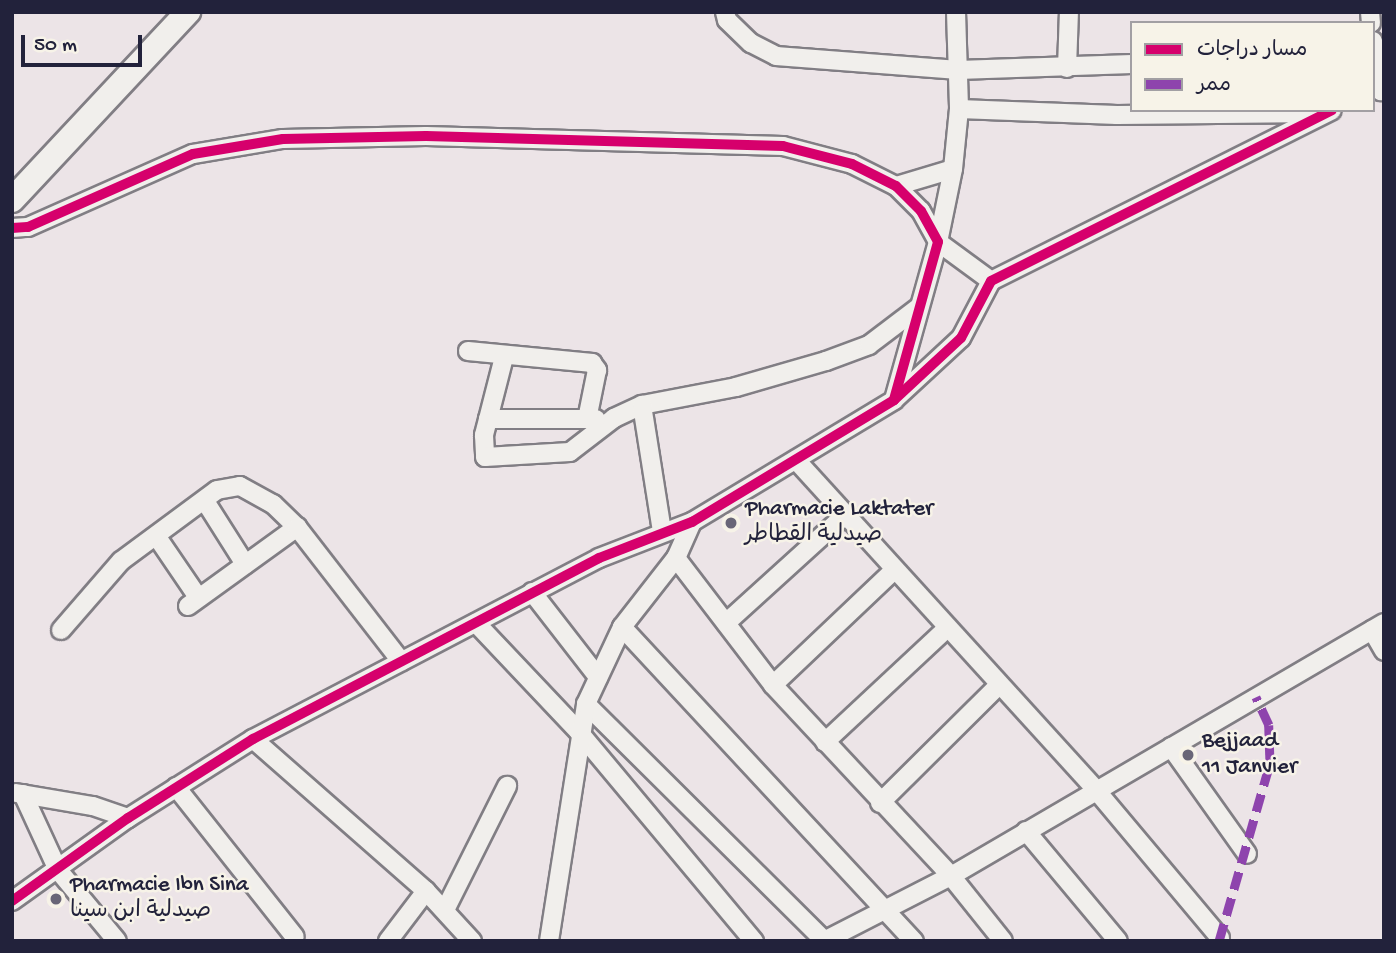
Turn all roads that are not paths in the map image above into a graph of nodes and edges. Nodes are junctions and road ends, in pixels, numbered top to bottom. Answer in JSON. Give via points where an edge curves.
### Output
{"nodes":[{"id":1,"x":188,"y":12,"type":"edge"},
{"id":2,"x":726,"y":12,"type":"edge"},
{"id":3,"x":956,"y":12,"type":"edge"},
{"id":4,"x":1069,"y":12,"type":"edge"},
{"id":5,"x":1375,"y":58,"type":"edge"},
{"id":6,"x":1130,"y":64,"type":"edge"},
{"id":7,"x":1067,"y":68,"type":"junction"},
{"id":8,"x":958,"y":70,"type":"junction"},
{"id":9,"x":1379,"y":92,"type":"edge"},
{"id":10,"x":959,"y":109,"type":"junction"},
{"id":11,"x":1130,"y":111,"type":"edge"},
{"id":12,"x":1327,"y":112,"type":"edge"},
{"id":13,"x":953,"y":169,"type":"junction"},
{"id":14,"x":896,"y":186,"type":"junction"},
{"id":15,"x":12,"y":200,"type":"edge"},
{"id":16,"x":12,"y":228,"type":"edge"},
{"id":17,"x":938,"y":242,"type":"junction"},
{"id":18,"x":991,"y":281,"type":"junction"},
{"id":19,"x":919,"y":307,"type":"junction"},
{"id":20,"x":468,"y":351,"type":"dead end"},
{"id":21,"x":505,"y":357,"type":"junction"},
{"id":22,"x":894,"y":400,"type":"junction"},
{"id":23,"x":642,"y":405,"type":"junction"},
{"id":24,"x":614,"y":418,"type":"junction"},
{"id":25,"x":488,"y":419,"type":"junction"},
{"id":26,"x":587,"y":419,"type":"junction"},
{"id":27,"x":796,"y":460,"type":"junction"},
{"id":28,"x":205,"y":500,"type":"junction"},
{"id":29,"x":846,"y":514,"type":"junction"},
{"id":30,"x":692,"y":522,"type":"junction"},
{"id":31,"x":297,"y":527,"type":"junction"},
{"id":32,"x":662,"y":531,"type":"junction"},
{"id":33,"x":157,"y":537,"type":"junction"},
{"id":34,"x":676,"y":558,"type":"junction"},
{"id":35,"x":245,"y":564,"type":"junction"},
{"id":36,"x":893,"y":571,"type":"junction"},
{"id":37,"x":532,"y":592,"type":"junction"},
{"id":38,"x":475,"y":623,"type":"junction"},
{"id":39,"x":726,"y":623,"type":"junction"},
{"id":40,"x":1378,"y":626,"type":"edge"},
{"id":41,"x":622,"y":627,"type":"junction"},
{"id":42,"x":946,"y":629,"type":"junction"},
{"id":43,"x":61,"y":630,"type":"dead end"},
{"id":44,"x":1384,"y":651,"type":"edge"},
{"id":45,"x":401,"y":662,"type":"junction"},
{"id":46,"x":598,"y":677,"type":"junction"},
{"id":47,"x":773,"y":685,"type":"junction"},
{"id":48,"x":998,"y":687,"type":"junction"},
{"id":49,"x":586,"y":705,"type":"junction"},
{"id":50,"x":579,"y":732,"type":"junction"},
{"id":51,"x":253,"y":739,"type":"junction"},
{"id":52,"x":825,"y":742,"type":"junction"},
{"id":53,"x":1171,"y":747,"type":"junction"},
{"id":54,"x":508,"y":786,"type":"dead end"},
{"id":55,"x":176,"y":787,"type":"junction"},
{"id":56,"x":1096,"y":790,"type":"junction"},
{"id":57,"x":18,"y":793,"type":"edge"},
{"id":58,"x":880,"y":803,"type":"junction"},
{"id":59,"x":128,"y":818,"type":"junction"},
{"id":60,"x":1026,"y":831,"type":"junction"},
{"id":61,"x":1247,"y":854,"type":"dead end"},
{"id":62,"x":58,"y":870,"type":"junction"},
{"id":63,"x":951,"y":876,"type":"junction"},
{"id":64,"x":426,"y":891,"type":"junction"},
{"id":65,"x":12,"y":901,"type":"edge"},
{"id":66,"x":887,"y":909,"type":"junction"},
{"id":67,"x":445,"y":910,"type":"junction"},
{"id":68,"x":295,"y":937,"type":"dead end"},
{"id":69,"x":1220,"y":938,"type":"dead end"},
{"id":70,"x":117,"y":941,"type":"edge"},
{"id":71,"x":388,"y":941,"type":"edge"},
{"id":72,"x":472,"y":941,"type":"edge"},
{"id":73,"x":549,"y":941,"type":"edge"},
{"id":74,"x":754,"y":941,"type":"edge"},
{"id":75,"x":824,"y":941,"type":"edge"},
{"id":76,"x":914,"y":941,"type":"edge"},
{"id":77,"x":1003,"y":941,"type":"edge"},
{"id":78,"x":1118,"y":941,"type":"edge"}],
"edges":[{"from":1,"to":15,"type":"main road"},
{"from":2,"to":8,"type":"street","via":[[727,20],[751,43],[776,56]]},
{"from":3,"to":8,"type":"street"},
{"from":4,"to":7,"type":"street"},
{"from":5,"to":9,"type":"street"},
{"from":6,"to":7,"type":"street"},
{"from":7,"to":8,"type":"street"},
{"from":8,"to":10,"type":"street"},
{"from":10,"to":11,"type":"street"},
{"from":10,"to":13,"type":"street"},
{"from":12,"to":18,"type":"street"},
{"from":13,"to":14,"type":"street"},
{"from":13,"to":17,"type":"street"},
{"from":14,"to":16,"type":"street","via":[[852,164],[783,146],[439,136],[284,139],[193,154],[28,226]]},
{"from":14,"to":17,"type":"street","via":[[921,211]]},
{"from":17,"to":18,"type":"street"},
{"from":17,"to":19,"type":"street"},
{"from":18,"to":22,"type":"street","via":[[961,338]]},
{"from":19,"to":22,"type":"street"},
{"from":19,"to":23,"type":"street","via":[[869,345],[826,361],[736,387]]},
{"from":20,"to":21,"type":"street"},
{"from":21,"to":25,"type":"street"},
{"from":21,"to":26,"type":"street","via":[[596,366]]},
{"from":22,"to":27,"type":"street"},
{"from":23,"to":24,"type":"street"},
{"from":23,"to":32,"type":"street"},
{"from":24,"to":25,"type":"street","via":[[570,452],[492,458],[482,454]]},
{"from":24,"to":26,"type":"street"},
{"from":25,"to":26,"type":"street"},
{"from":27,"to":29,"type":"street"},
{"from":27,"to":30,"type":"street"},
{"from":28,"to":31,"type":"street","via":[[227,486],[240,486],[273,504]]},
{"from":28,"to":33,"type":"street"},
{"from":28,"to":35,"type":"street"},
{"from":29,"to":36,"type":"street"},
{"from":29,"to":39,"type":"street"},
{"from":30,"to":32,"type":"street"},
{"from":30,"to":34,"type":"street"},
{"from":31,"to":35,"type":"street"},
{"from":31,"to":45,"type":"street"},
{"from":32,"to":37,"type":"street"},
{"from":33,"to":35,"type":"street","via":[[193,601]]},
{"from":33,"to":43,"type":"street","via":[[121,561]]},
{"from":34,"to":39,"type":"street"},
{"from":34,"to":41,"type":"street"},
{"from":36,"to":42,"type":"street"},
{"from":36,"to":47,"type":"street"},
{"from":37,"to":38,"type":"street"},
{"from":37,"to":46,"type":"street"},
{"from":38,"to":45,"type":"street"},
{"from":38,"to":50,"type":"street"},
{"from":39,"to":47,"type":"street"},
{"from":40,"to":44,"type":"street"},
{"from":40,"to":53,"type":"street"},
{"from":41,"to":46,"type":"street"},
{"from":41,"to":66,"type":"street"},
{"from":42,"to":48,"type":"street"},
{"from":42,"to":52,"type":"street"},
{"from":45,"to":51,"type":"street"},
{"from":46,"to":49,"type":"street"},
{"from":47,"to":52,"type":"street"},
{"from":48,"to":56,"type":"street"},
{"from":48,"to":58,"type":"street"},
{"from":49,"to":50,"type":"street"},
{"from":49,"to":75,"type":"street"},
{"from":50,"to":73,"type":"street"},
{"from":50,"to":74,"type":"street"},
{"from":51,"to":55,"type":"street"},
{"from":51,"to":64,"type":"street"},
{"from":52,"to":58,"type":"street"},
{"from":53,"to":56,"type":"street"},
{"from":53,"to":61,"type":"street"},
{"from":54,"to":67,"type":"street"},
{"from":55,"to":59,"type":"street"},
{"from":55,"to":68,"type":"street"},
{"from":56,"to":60,"type":"street"},
{"from":56,"to":69,"type":"street"},
{"from":57,"to":59,"type":"street","via":[[93,806]]},
{"from":57,"to":62,"type":"street"},
{"from":58,"to":63,"type":"street"},
{"from":59,"to":62,"type":"street"},
{"from":60,"to":63,"type":"street"},
{"from":60,"to":78,"type":"street"},
{"from":62,"to":65,"type":"street"},
{"from":62,"to":70,"type":"street"},
{"from":63,"to":66,"type":"street"},
{"from":63,"to":77,"type":"street"},
{"from":64,"to":67,"type":"street"},
{"from":64,"to":71,"type":"street"},
{"from":66,"to":75,"type":"street"},
{"from":66,"to":76,"type":"street"},
{"from":67,"to":72,"type":"street"}]}
